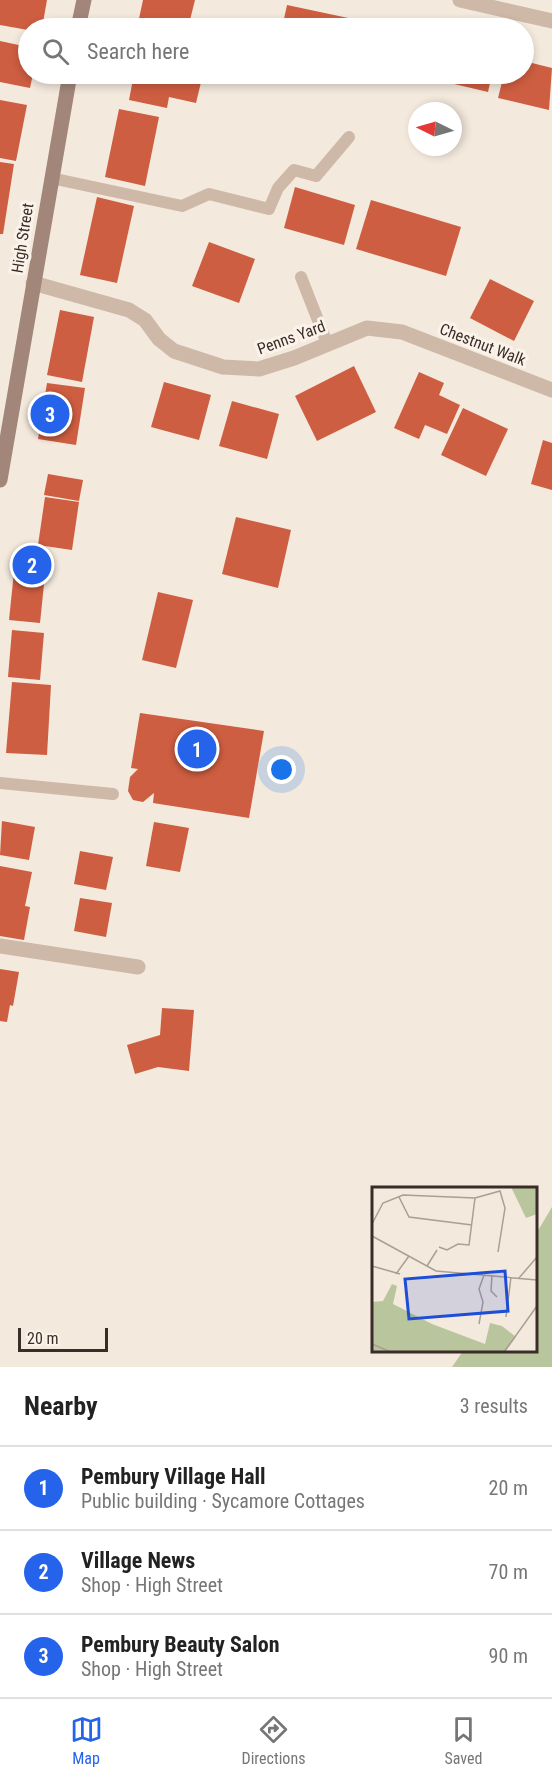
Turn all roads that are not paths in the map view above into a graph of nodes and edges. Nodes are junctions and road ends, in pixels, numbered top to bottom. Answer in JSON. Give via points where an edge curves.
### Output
{"nodes":[{"id":1,"x":84,"y":0,"type":"edge"},
{"id":2,"x":460,"y":0,"type":"edge"},
{"id":3,"x":80,"y":18,"type":"edge"},
{"id":4,"x":552,"y":21,"type":"edge"},
{"id":5,"x":68,"y":84,"type":"edge"},
{"id":6,"x":349,"y":137,"type":"dead end"},
{"id":7,"x":51,"y":178,"type":"junction"},
{"id":8,"x":301,"y":277,"type":"dead end"},
{"id":9,"x":33,"y":284,"type":"junction"},
{"id":10,"x":402,"y":332,"type":"joint"},
{"id":11,"x":327,"y":343,"type":"junction"},
{"id":12,"x":552,"y":390,"type":"edge"},
{"id":13,"x":0,"y":480,"type":"edge"},
{"id":14,"x":0,"y":783,"type":"edge"},
{"id":15,"x":113,"y":794,"type":"dead end"},
{"id":16,"x":0,"y":946,"type":"edge"},
{"id":17,"x":138,"y":967,"type":"dead end"}],
"edges":[{"from":1,"to":3,"type":"street"},
{"from":2,"to":4,"type":"street"},
{"from":5,"to":7,"type":"street","name":"High Street"},
{"from":6,"to":7,"type":"lane","via":[[316,176],[294,170],[278,188],[269,209],[209,194],[182,206]]},
{"from":7,"to":9,"type":"street","name":"High Street"},
{"from":8,"to":11,"type":"lane"},
{"from":9,"to":11,"type":"street","name":"Penns Yard","via":[[129,310],[145,320],[174,351],[223,368],[259,369]]},
{"from":9,"to":13,"type":"street","name":"High Street"},
{"from":10,"to":11,"type":"street","name":"Penns Yard","via":[[367,328]]},
{"from":10,"to":12,"type":"street","name":"Chestnut Walk"},
{"from":14,"to":15,"type":"lane"},
{"from":16,"to":17,"type":"street"}]}
